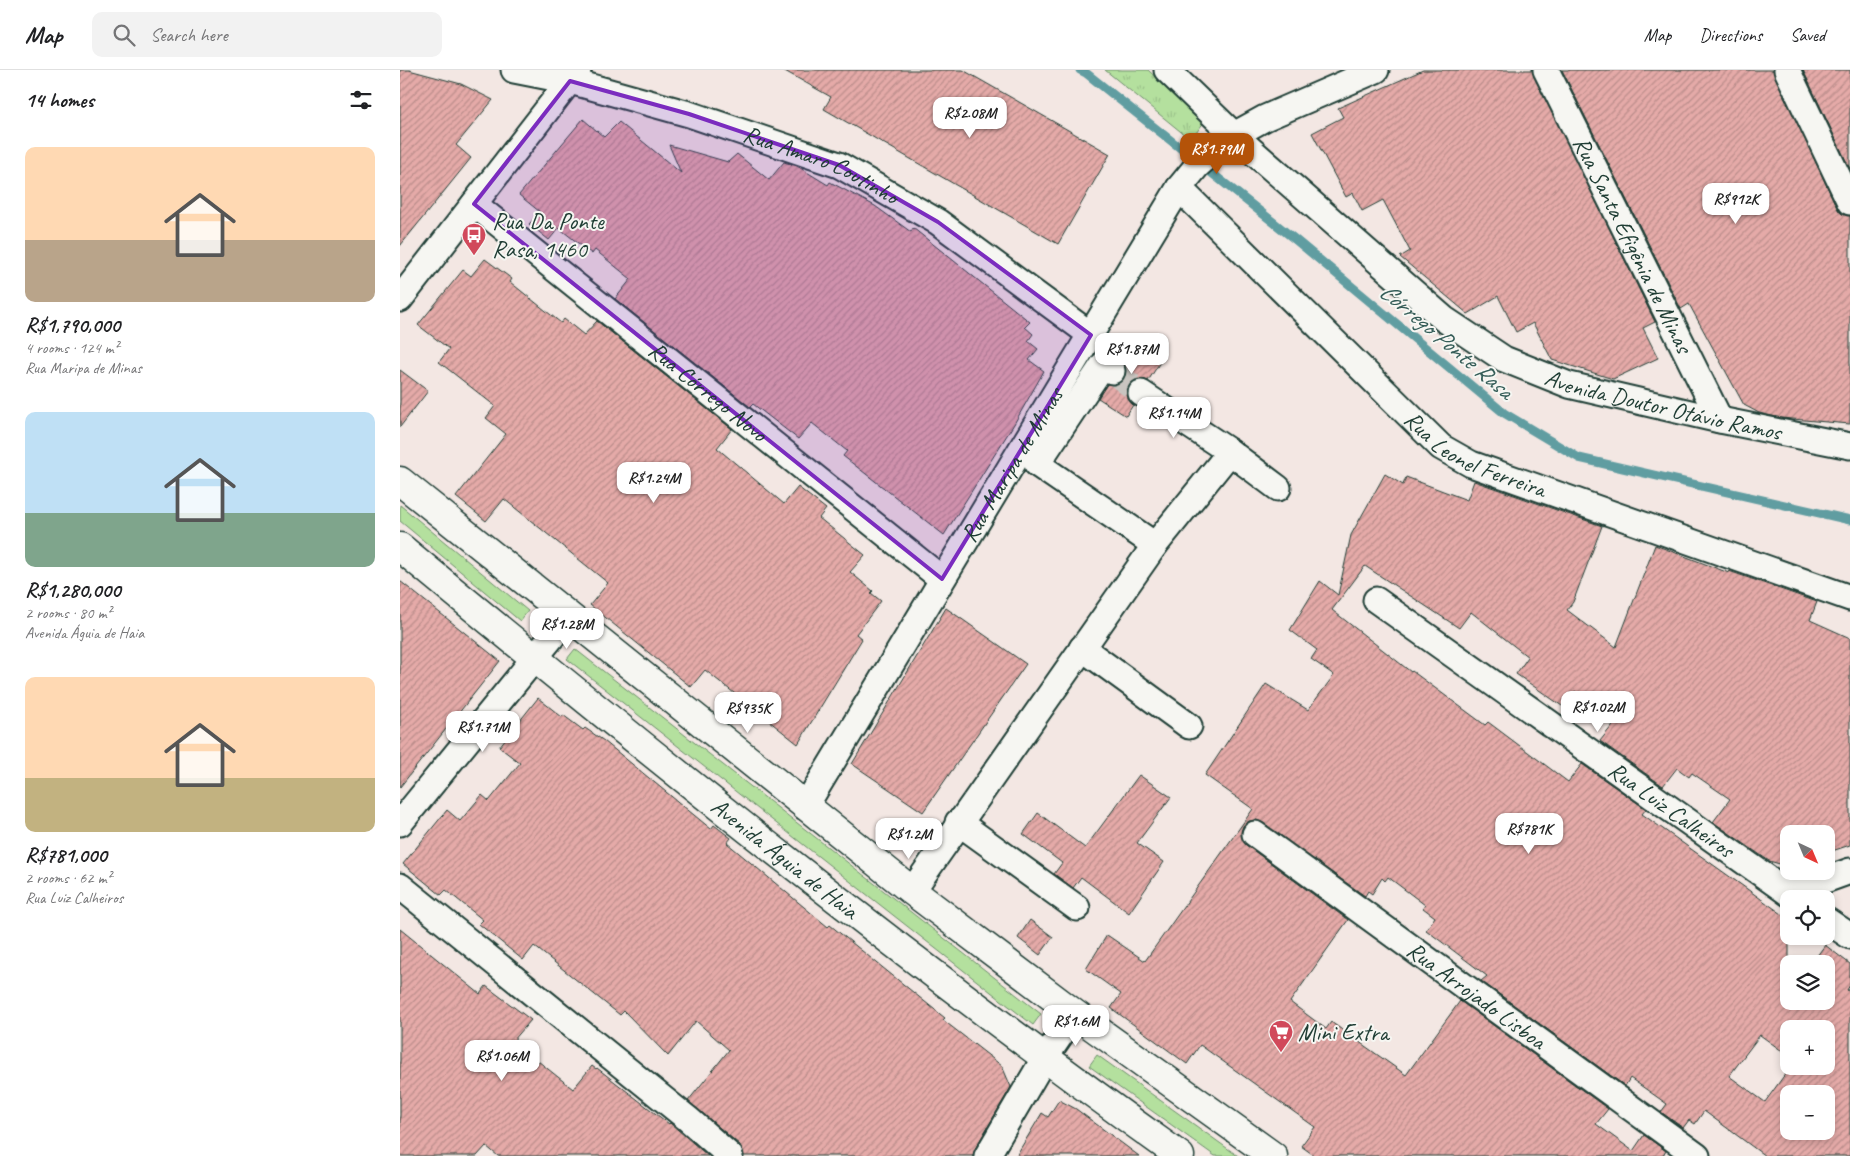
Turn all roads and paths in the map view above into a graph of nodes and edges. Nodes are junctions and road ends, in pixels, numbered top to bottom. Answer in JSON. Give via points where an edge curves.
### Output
{"nodes":[{"id":1,"x":514,"y":70,"type":"edge"},
{"id":2,"x":1168,"y":70,"type":"edge"},
{"id":3,"x":1376,"y":70,"type":"edge"},
{"id":4,"x":1546,"y":70,"type":"edge"},
{"id":5,"x":1787,"y":70,"type":"edge"},
{"id":6,"x":574,"y":76,"type":"edge"},
{"id":7,"x":1229,"y":138,"type":"junction"},
{"id":8,"x":1181,"y":186,"type":"junction"},
{"id":9,"x":1850,"y":202,"type":"edge"},
{"id":10,"x":474,"y":204,"type":"junction"},
{"id":11,"x":400,"y":299,"type":"edge"},
{"id":12,"x":1091,"y":336,"type":"junction"},
{"id":13,"x":1112,"y":371,"type":"dead end"},
{"id":14,"x":1141,"y":393,"type":"tunnel mouth"},
{"id":15,"x":1720,"y":420,"type":"junction"},
{"id":16,"x":1850,"y":446,"type":"edge"},
{"id":17,"x":1230,"y":452,"type":"junction"},
{"id":18,"x":400,"y":481,"type":"edge"},
{"id":19,"x":1278,"y":488,"type":"dead end"},
{"id":20,"x":1155,"y":545,"type":"junction"},
{"id":21,"x":400,"y":547,"type":"edge"},
{"id":22,"x":942,"y":579,"type":"junction"},
{"id":23,"x":1850,"y":598,"type":"edge"},
{"id":24,"x":1376,"y":600,"type":"dead end"},
{"id":25,"x":569,"y":616,"type":"junction"},
{"id":26,"x":1082,"y":648,"type":"junction"},
{"id":27,"x":535,"y":659,"type":"junction"},
{"id":28,"x":1189,"y":726,"type":"dead end"},
{"id":29,"x":805,"y":807,"type":"junction"},
{"id":30,"x":400,"y":822,"type":"edge"},
{"id":31,"x":958,"y":822,"type":"junction"},
{"id":32,"x":1254,"y":834,"type":"dead end"},
{"id":33,"x":1850,"y":871,"type":"edge"},
{"id":34,"x":400,"y":886,"type":"edge"},
{"id":35,"x":1785,"y":890,"type":"edge"},
{"id":36,"x":1807,"y":890,"type":"edge"},
{"id":37,"x":912,"y":891,"type":"junction"},
{"id":38,"x":1077,"y":908,"type":"dead end"},
{"id":39,"x":1835,"y":926,"type":"edge"},
{"id":40,"x":1850,"y":936,"type":"edge"},
{"id":41,"x":1074,"y":1014,"type":"junction"},
{"id":42,"x":1044,"y":1059,"type":"junction"},
{"id":43,"x":730,"y":1156,"type":"edge"},
{"id":44,"x":987,"y":1156,"type":"edge"},
{"id":45,"x":1180,"y":1156,"type":"edge"},
{"id":46,"x":1274,"y":1156,"type":"edge"},
{"id":47,"x":1698,"y":1156,"type":"edge"}],
"edges":[{"from":1,"to":6,"type":"street","name":"Rua Amaro Coutinho"},
{"from":2,"to":7,"type":"street","name":"Avenida Doutor Otávio Ramos"},
{"from":3,"to":7,"type":"street","name":"Rua Maripa de Minas","via":[[1266,118]]},
{"from":4,"to":15,"type":"street","name":"Rua Santa Efigênia de Minas"},
{"from":5,"to":9,"type":"street"},
{"from":6,"to":10,"type":"street"},
{"from":6,"to":12,"type":"street","name":"Rua Amaro Coutinho","via":[[838,165],[938,222]]},
{"from":7,"to":8,"type":"street","name":"Rua Maripa de Minas","via":[[1197,166]]},
{"from":7,"to":15,"type":"street","name":"Avenida Doutor Otávio Ramos","via":[[1444,319],[1504,360],[1569,386]]},
{"from":8,"to":12,"type":"street","name":"Rua Maripa de Minas"},
{"from":8,"to":23,"type":"street","name":"Rua Leonel Ferreira","via":[[1441,447],[1471,464]]},
{"from":10,"to":11,"type":"street"},
{"from":10,"to":22,"type":"street","name":"Rua Córrego Novo"},
{"from":12,"to":22,"type":"street","name":"Rua Maripa de Minas"},
{"from":13,"to":20,"type":"street","via":[[1103,365],[1037,464]]},
{"from":14,"to":17,"type":"street"},
{"from":15,"to":16,"type":"street","name":"Avenida Doutor Otávio Ramos"},
{"from":17,"to":19,"type":"street"},
{"from":17,"to":20,"type":"street"},
{"from":18,"to":25,"type":"main road"},
{"from":20,"to":26,"type":"street"},
{"from":21,"to":27,"type":"main road","name":"Avenida Águia de Haia"},
{"from":22,"to":29,"type":"street","name":"Rua Maripa de Minas"},
{"from":24,"to":35,"type":"street","name":"Rua Luiz Calheiros"},
{"from":25,"to":27,"type":"street"},
{"from":25,"to":29,"type":"main road"},
{"from":26,"to":28,"type":"street"},
{"from":26,"to":31,"type":"street"},
{"from":27,"to":30,"type":"street"},
{"from":27,"to":42,"type":"main road","name":"Avenida Águia de Haia"},
{"from":29,"to":37,"type":"main road"},
{"from":31,"to":37,"type":"street"},
{"from":31,"to":38,"type":"street"},
{"from":32,"to":47,"type":"street","name":"Rua Arrojado Lisboa"},
{"from":33,"to":36,"type":"street"},
{"from":34,"to":43,"type":"street","via":[[695,1124]]},
{"from":37,"to":41,"type":"main road"},
{"from":39,"to":40,"type":"street"},
{"from":41,"to":42,"type":"street"},
{"from":41,"to":46,"type":"main road"},
{"from":42,"to":44,"type":"street"},
{"from":42,"to":45,"type":"main road","name":"Avenida Águia de Haia"}]}
